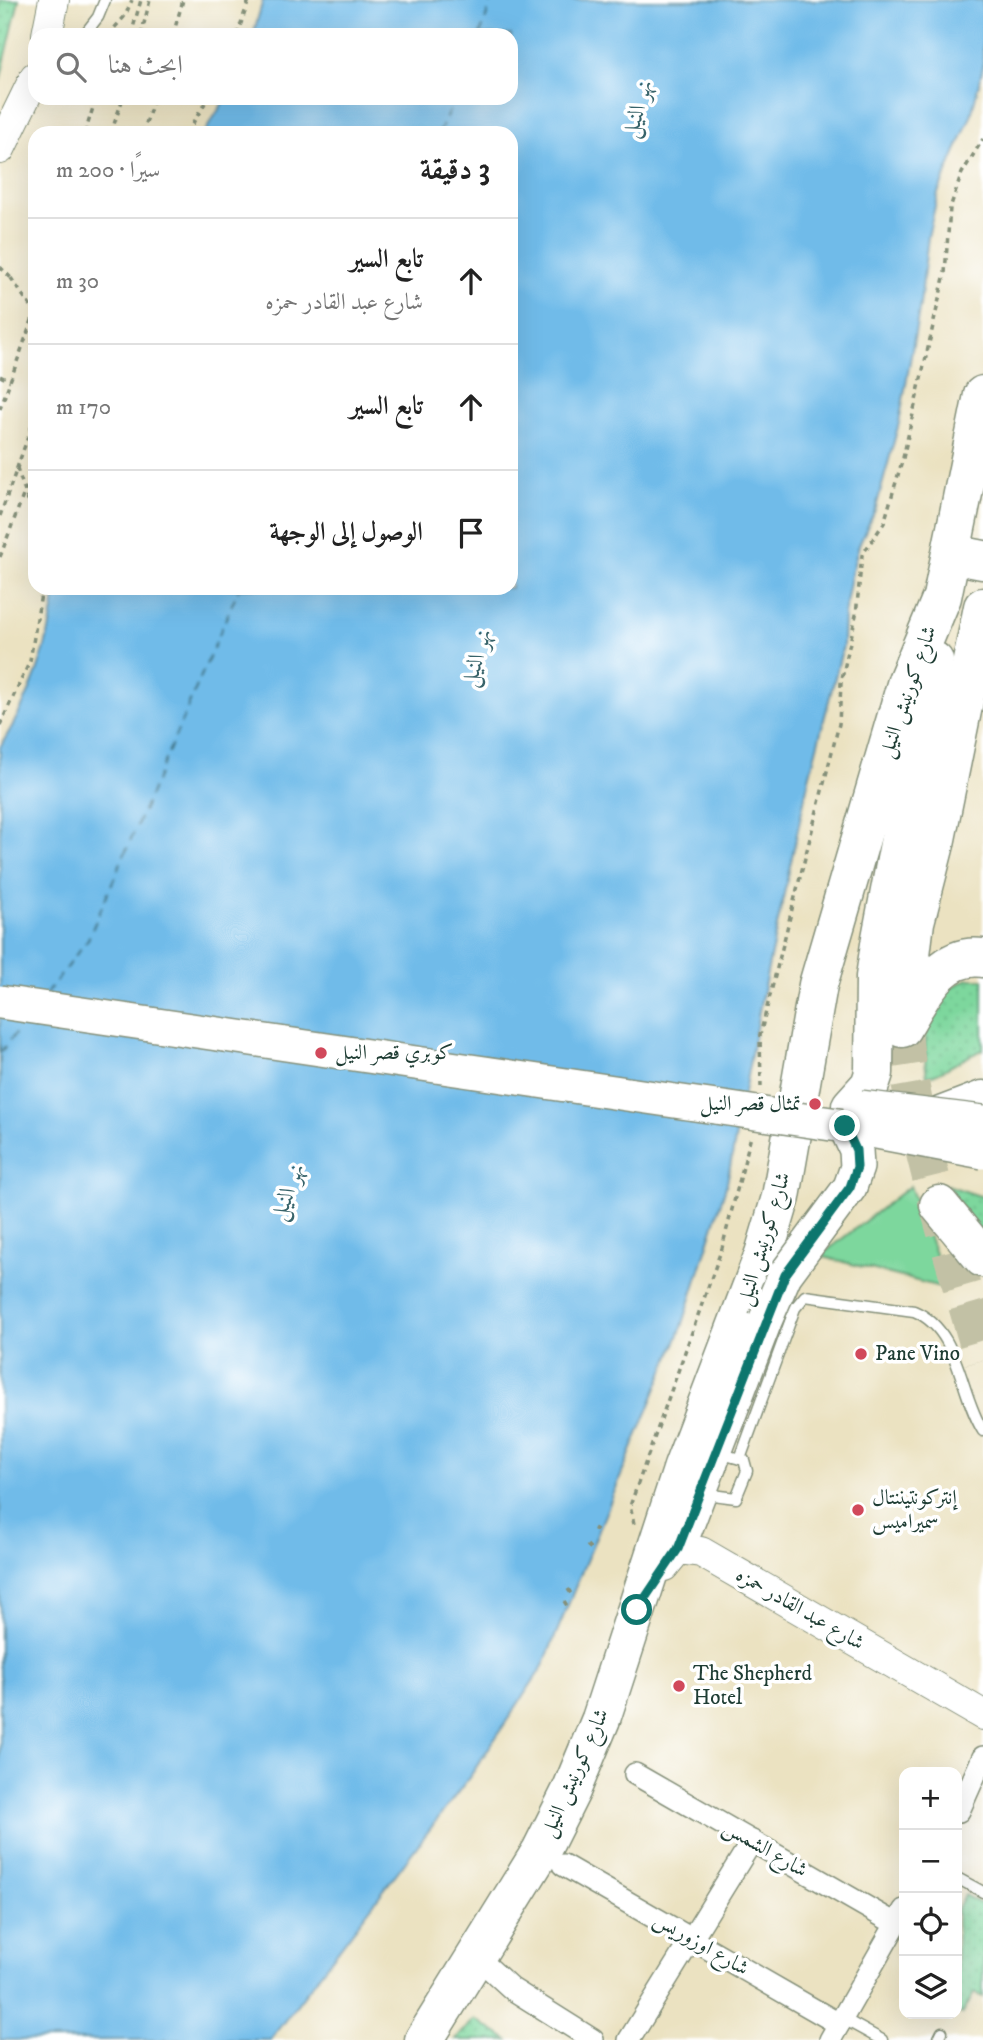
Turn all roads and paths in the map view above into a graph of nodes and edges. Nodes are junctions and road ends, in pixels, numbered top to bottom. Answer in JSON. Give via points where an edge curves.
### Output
{"nodes":[{"id":1,"x":54,"y":0,"type":"edge"},
{"id":2,"x":105,"y":0,"type":"edge"},
{"id":3,"x":132,"y":0,"type":"edge"},
{"id":4,"x":141,"y":0,"type":"edge"},
{"id":5,"x":150,"y":0,"type":"edge"},
{"id":6,"x":183,"y":0,"type":"edge"},
{"id":7,"x":249,"y":0,"type":"edge"},
{"id":8,"x":48,"y":28,"type":"edge"},
{"id":9,"x":89,"y":28,"type":"edge"},
{"id":10,"x":114,"y":28,"type":"edge"},
{"id":11,"x":133,"y":28,"type":"edge"},
{"id":12,"x":143,"y":28,"type":"edge"},
{"id":13,"x":175,"y":28,"type":"edge"},
{"id":14,"x":239,"y":28,"type":"edge"},
{"id":15,"x":28,"y":91,"type":"edge"},
{"id":16,"x":94,"y":105,"type":"edge"},
{"id":17,"x":121,"y":105,"type":"edge"},
{"id":18,"x":152,"y":105,"type":"edge"},
{"id":19,"x":204,"y":105,"type":"edge"},
{"id":20,"x":87,"y":126,"type":"edge"},
{"id":21,"x":113,"y":126,"type":"edge"},
{"id":22,"x":145,"y":126,"type":"edge"},
{"id":23,"x":191,"y":126,"type":"edge"},
{"id":24,"x":983,"y":139,"type":"edge"},
{"id":25,"x":0,"y":149,"type":"edge"},
{"id":26,"x":0,"y":267,"type":"edge"},
{"id":27,"x":28,"y":302,"type":"edge"},
{"id":28,"x":28,"y":331,"type":"edge"},
{"id":29,"x":0,"y":376,"type":"edge"},
{"id":30,"x":10,"y":381,"type":"junction"},
{"id":31,"x":983,"y":396,"type":"edge"},
{"id":32,"x":0,"y":409,"type":"edge"},
{"id":33,"x":28,"y":436,"type":"edge"},
{"id":34,"x":17,"y":468,"type":"junction"},
{"id":35,"x":28,"y":485,"type":"edge"},
{"id":36,"x":26,"y":491,"type":"junction"},
{"id":37,"x":28,"y":498,"type":"edge"},
{"id":38,"x":0,"y":516,"type":"edge"},
{"id":39,"x":967,"y":557,"type":"edge"},
{"id":40,"x":0,"y":558,"type":"edge"},
{"id":41,"x":41,"y":595,"type":"edge"},
{"id":42,"x":942,"y":597,"type":"junction"},
{"id":43,"x":983,"y":607,"type":"edge"},
{"id":44,"x":0,"y":725,"type":"edge"},
{"id":45,"x":983,"y":958,"type":"edge"},
{"id":46,"x":0,"y":981,"type":"edge"},
{"id":47,"x":0,"y":1002,"type":"edge"},
{"id":48,"x":759,"y":1098,"type":"dead end"},
{"id":49,"x":983,"y":1100,"type":"edge"},
{"id":50,"x":848,"y":1116,"type":"junction"},
{"id":51,"x":941,"y":1116,"type":"junction"},
{"id":52,"x":983,"y":1122,"type":"edge"},
{"id":53,"x":751,"y":1134,"type":"dead end"},
{"id":54,"x":983,"y":1152,"type":"edge"},
{"id":55,"x":939,"y":1205,"type":"dead end"},
{"id":56,"x":983,"y":1258,"type":"edge"},
{"id":57,"x":983,"y":1431,"type":"edge"},
{"id":58,"x":728,"y":1455,"type":"junction"},
{"id":59,"x":593,"y":1528,"type":"dead end"},
{"id":60,"x":597,"y":1531,"type":"dead end"},
{"id":61,"x":668,"y":1548,"type":"junction"},
{"id":62,"x":568,"y":1589,"type":"dead end"},
{"id":63,"x":572,"y":1595,"type":"dead end"},
{"id":64,"x":564,"y":1601,"type":"dead end"},
{"id":65,"x":568,"y":1607,"type":"dead end"},
{"id":66,"x":983,"y":1715,"type":"edge"},
{"id":67,"x":983,"y":1757,"type":"edge"},
{"id":68,"x":635,"y":1774,"type":"dead end"},
{"id":69,"x":983,"y":1785,"type":"edge"},
{"id":70,"x":962,"y":1804,"type":"edge"},
{"id":71,"x":962,"y":1809,"type":"edge"},
{"id":72,"x":752,"y":1841,"type":"junction"},
{"id":73,"x":563,"y":1864,"type":"dead end"},
{"id":74,"x":962,"y":1881,"type":"edge"},
{"id":75,"x":983,"y":1892,"type":"edge"},
{"id":76,"x":899,"y":1916,"type":"edge"},
{"id":77,"x":899,"y":1919,"type":"edge"},
{"id":78,"x":692,"y":1938,"type":"junction"},
{"id":79,"x":477,"y":1957,"type":"junction"},
{"id":80,"x":837,"y":2028,"type":"edge"},
{"id":81,"x":424,"y":2040,"type":"edge"},
{"id":82,"x":593,"y":2040,"type":"edge"},
{"id":83,"x":629,"y":2040,"type":"edge"},
{"id":84,"x":882,"y":2040,"type":"edge"}],
"edges":[{"from":1,"to":8,"type":"street"},
{"from":2,"to":9,"type":"lane"},
{"from":3,"to":10,"type":"path"},
{"from":4,"to":11,"type":"path"},
{"from":5,"to":12,"type":"path"},
{"from":6,"to":13,"type":"path"},
{"from":7,"to":14,"type":"path"},
{"from":15,"to":25,"type":"street"},
{"from":16,"to":20,"type":"path"},
{"from":17,"to":21,"type":"path"},
{"from":18,"to":22,"type":"path"},
{"from":19,"to":23,"type":"path"},
{"from":24,"to":48,"type":"path","via":[[962,173],[950,208],[944,272],[903,458],[884,523],[862,555],[856,615],[841,683],[839,724],[761,1035]]},
{"from":26,"to":27,"type":"path","bridge":true},
{"from":28,"to":30,"type":"path"},
{"from":29,"to":30,"type":"path"},
{"from":30,"to":32,"type":"path"},
{"from":31,"to":39,"type":"highway","name":"شارع كورنيش النيل"},
{"from":33,"to":34,"type":"path"},
{"from":34,"to":36,"type":"path"},
{"from":34,"to":38,"type":"path"},
{"from":35,"to":36,"type":"path"},
{"from":36,"to":37,"type":"path"},
{"from":36,"to":40,"type":"path"},
{"from":39,"to":42,"type":"highway","name":"شارع كورنيش النيل"},
{"from":41,"to":44,"type":"path","via":[[30,661]]},
{"from":42,"to":50,"type":"highway","via":[[922,733],[875,977],[874,1073]]},
{"from":42,"to":61,"type":"highway","name":"شارع كورنيش النيل","via":[[907,681],[821,973],[781,1197],[683,1467]]},
{"from":43,"to":45,"type":"highway","via":[[915,922],[902,1028],[939,971],[971,956]]},
{"from":46,"to":50,"type":"main road"},
{"from":47,"to":50,"type":"main road","bridge":true},
{"from":49,"to":51,"type":"highway"},
{"from":50,"to":51,"type":"main road","bridge":true},
{"from":50,"to":54,"type":"main road","bridge":true},
{"from":50,"to":58,"type":"main road","bridge":true,"via":[[857,1167],[850,1187],[785,1275],[765,1321]]},
{"from":51,"to":52,"type":"main road","bridge":true},
{"from":53,"to":61,"type":"path","via":[[722,1248],[630,1506],[634,1525]]},
{"from":55,"to":56,"type":"highway"},
{"from":57,"to":58,"type":"lane","via":[[946,1341],[928,1317],[902,1309],[805,1296],[798,1301]]},
{"from":58,"to":61,"type":"main road"},
{"from":59,"to":60,"type":"path"},
{"from":61,"to":66,"type":"street","name":"شارع عبد القادر حمزه","via":[[701,1552]]},
{"from":61,"to":79,"type":"highway","name":"شارع كورنيش النيل","via":[[637,1610],[601,1719],[571,1791]]},
{"from":62,"to":63,"type":"path"},
{"from":64,"to":65,"type":"path"},
{"from":67,"to":70,"type":"street"},
{"from":68,"to":72,"type":"street","name":"شارع الشمس"},
{"from":69,"to":71,"type":"street"},
{"from":72,"to":76,"type":"street","name":"شارع الشمس"},
{"from":72,"to":78,"type":"street"},
{"from":73,"to":78,"type":"street","name":"شارع اوزوريس"},
{"from":74,"to":75,"type":"lane"},
{"from":77,"to":80,"type":"street"},
{"from":78,"to":80,"type":"street","name":"شارع اوزوريس"},
{"from":78,"to":83,"type":"street"},
{"from":79,"to":81,"type":"highway","name":"شارع كورنيش النيل"},
{"from":79,"to":82,"type":"street","via":[[512,1989]]},
{"from":80,"to":84,"type":"lane"}]}
